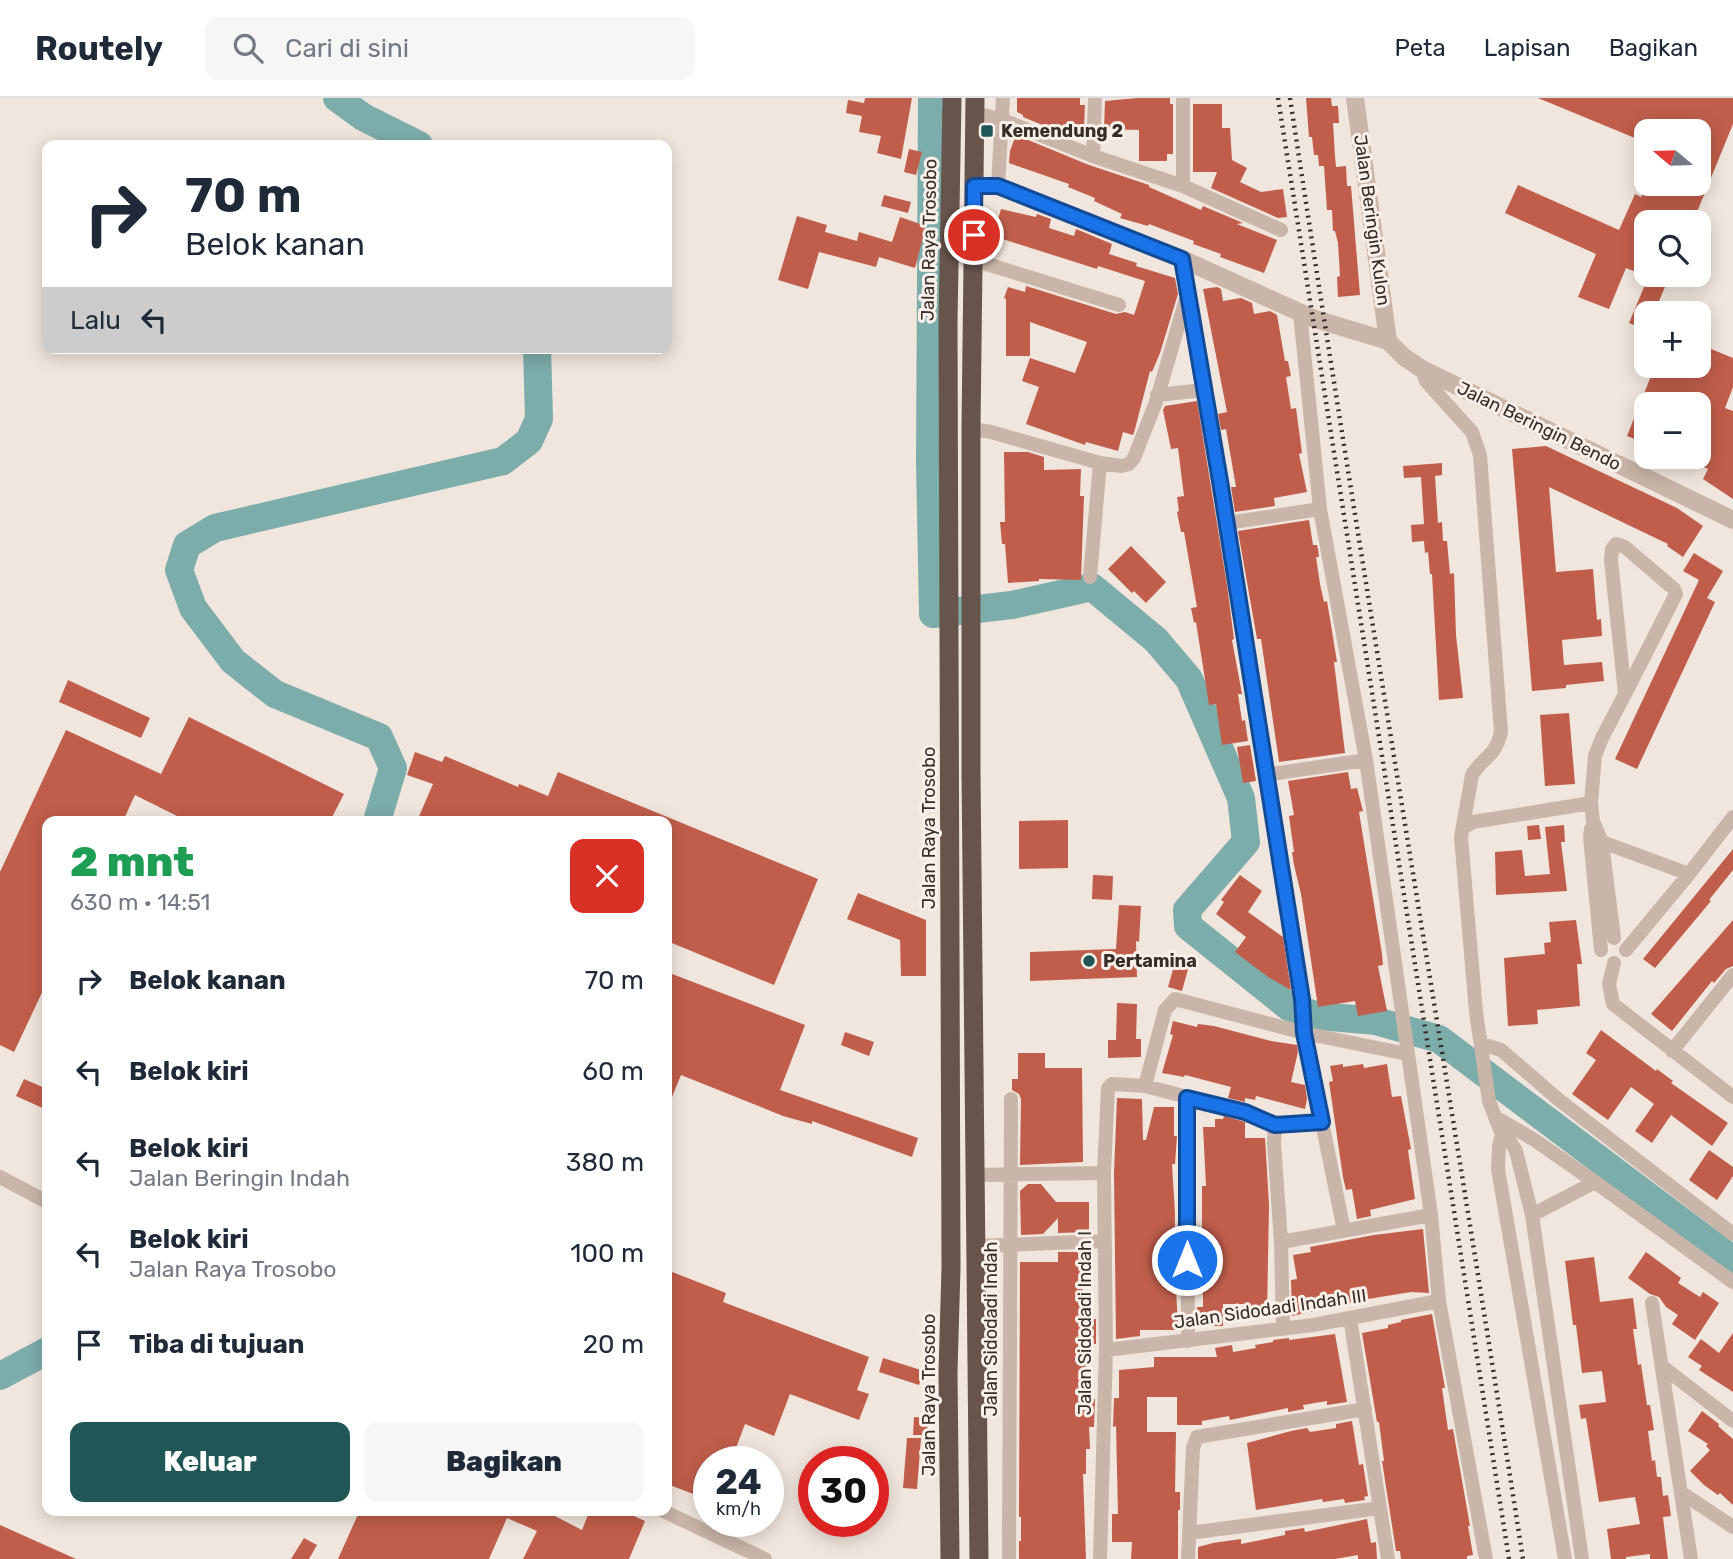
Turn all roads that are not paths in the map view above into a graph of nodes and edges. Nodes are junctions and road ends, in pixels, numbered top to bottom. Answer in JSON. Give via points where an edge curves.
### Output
{"nodes":[{"id":1,"x":952,"y":98,"type":"edge"},
{"id":2,"x":1003,"y":98,"type":"edge"},
{"id":3,"x":1095,"y":98,"type":"edge"},
{"id":4,"x":1183,"y":98,"type":"edge"},
{"id":5,"x":1355,"y":98,"type":"edge"},
{"id":6,"x":975,"y":106,"type":"edge"},
{"id":7,"x":1003,"y":120,"type":"junction"},
{"id":8,"x":1093,"y":156,"type":"junction"},
{"id":9,"x":974,"y":186,"type":"junction"},
{"id":10,"x":998,"y":186,"type":"junction"},
{"id":11,"x":1183,"y":186,"type":"junction"},
{"id":12,"x":1281,"y":230,"type":"dead end"},
{"id":13,"x":1182,"y":259,"type":"junction"},
{"id":14,"x":974,"y":260,"type":"junction"},
{"id":15,"x":1187,"y":294,"type":"junction"},
{"id":16,"x":1119,"y":305,"type":"dead end"},
{"id":17,"x":1300,"y":313,"type":"junction"},
{"id":18,"x":1388,"y":341,"type":"junction"},
{"id":19,"x":1422,"y":369,"type":"junction"},
{"id":20,"x":1204,"y":390,"type":"junction"},
{"id":21,"x":1157,"y":396,"type":"junction"},
{"id":22,"x":971,"y":429,"type":"junction"},
{"id":23,"x":1100,"y":463,"type":"junction"},
{"id":24,"x":1320,"y":509,"type":"junction"},
{"id":25,"x":1733,"y":520,"type":"edge"},
{"id":26,"x":1227,"y":523,"type":"junction"},
{"id":27,"x":1090,"y":577,"type":"dead end"},
{"id":28,"x":1625,"y":694,"type":"junction"},
{"id":29,"x":1366,"y":760,"type":"junction"},
{"id":30,"x":1265,"y":775,"type":"junction"},
{"id":31,"x":1591,"y":803,"type":"junction"},
{"id":32,"x":1733,"y":817,"type":"edge"},
{"id":33,"x":1464,"y":828,"type":"junction"},
{"id":34,"x":1596,"y":840,"type":"junction"},
{"id":35,"x":1689,"y":874,"type":"junction"},
{"id":36,"x":1614,"y":938,"type":"junction"},
{"id":37,"x":1601,"y":950,"type":"junction"},
{"id":38,"x":1626,"y":950,"type":"junction"},
{"id":39,"x":1614,"y":963,"type":"junction"},
{"id":40,"x":1733,"y":975,"type":"edge"},
{"id":41,"x":1304,"y":1033,"type":"junction"},
{"id":42,"x":1482,"y":1044,"type":"junction"},
{"id":43,"x":1672,"y":1051,"type":"junction"},
{"id":44,"x":1407,"y":1054,"type":"junction"},
{"id":45,"x":1145,"y":1086,"type":"junction"},
{"id":46,"x":1733,"y":1097,"type":"edge"},
{"id":47,"x":1187,"y":1098,"type":"junction"},
{"id":48,"x":1011,"y":1100,"type":"dead end"},
{"id":49,"x":1495,"y":1117,"type":"junction"},
{"id":50,"x":1322,"y":1122,"type":"junction"},
{"id":51,"x":1275,"y":1125,"type":"junction"},
{"id":52,"x":1502,"y":1135,"type":"junction"},
{"id":53,"x":1104,"y":1173,"type":"junction"},
{"id":54,"x":975,"y":1175,"type":"junction"},
{"id":55,"x":1010,"y":1175,"type":"junction"},
{"id":56,"x":0,"y":1177,"type":"edge"},
{"id":57,"x":1595,"y":1182,"type":"junction"},
{"id":58,"x":1527,"y":1194,"type":"junction"},
{"id":59,"x":42,"y":1199,"type":"edge"},
{"id":60,"x":1504,"y":1200,"type":"junction"},
{"id":61,"x":1431,"y":1215,"type":"junction"},
{"id":62,"x":1532,"y":1215,"type":"junction"},
{"id":63,"x":1344,"y":1231,"type":"junction"},
{"id":64,"x":1733,"y":1234,"type":"edge"},
{"id":65,"x":1105,"y":1241,"type":"junction"},
{"id":66,"x":1281,"y":1242,"type":"junction"},
{"id":67,"x":1010,"y":1245,"type":"junction"},
{"id":68,"x":976,"y":1246,"type":"junction"},
{"id":69,"x":1733,"y":1282,"type":"edge"},
{"id":70,"x":1439,"y":1300,"type":"junction"},
{"id":71,"x":1652,"y":1303,"type":"dead end"},
{"id":72,"x":1350,"y":1318,"type":"junction"},
{"id":73,"x":1283,"y":1329,"type":"junction"},
{"id":74,"x":1188,"y":1341,"type":"junction"},
{"id":75,"x":1106,"y":1350,"type":"junction"},
{"id":76,"x":1663,"y":1367,"type":"junction"},
{"id":77,"x":1365,"y":1409,"type":"junction"},
{"id":78,"x":1733,"y":1421,"type":"edge"},
{"id":79,"x":1682,"y":1493,"type":"junction"},
{"id":80,"x":1380,"y":1508,"type":"junction"},
{"id":81,"x":672,"y":1515,"type":"edge"},
{"id":82,"x":1733,"y":1527,"type":"edge"},
{"id":83,"x":1189,"y":1533,"type":"junction"},
{"id":84,"x":765,"y":1559,"type":"edge"},
{"id":85,"x":950,"y":1559,"type":"edge"},
{"id":86,"x":979,"y":1559,"type":"edge"},
{"id":87,"x":1009,"y":1559,"type":"edge"},
{"id":88,"x":1100,"y":1559,"type":"edge"},
{"id":89,"x":1188,"y":1559,"type":"edge"},
{"id":90,"x":1388,"y":1559,"type":"edge"},
{"id":91,"x":1486,"y":1559,"type":"edge"},
{"id":92,"x":1565,"y":1559,"type":"edge"},
{"id":93,"x":1582,"y":1559,"type":"edge"},
{"id":94,"x":1691,"y":1559,"type":"edge"}],
"edges":[{"from":1,"to":85,"type":"highway","name":"Jalan Raya Trosobo","via":[[948,322]]},
{"from":2,"to":7,"type":"street"},
{"from":3,"to":8,"type":"street"},
{"from":4,"to":11,"type":"street"},
{"from":5,"to":18,"type":"street","name":"Jalan Beringin Kulon"},
{"from":6,"to":7,"type":"street"},
{"from":6,"to":9,"type":"highway"},
{"from":7,"to":8,"type":"street"},
{"from":7,"to":10,"type":"street"},
{"from":8,"to":11,"type":"street"},
{"from":9,"to":10,"type":"street"},
{"from":9,"to":14,"type":"highway"},
{"from":10,"to":13,"type":"street"},
{"from":11,"to":12,"type":"street"},
{"from":13,"to":15,"type":"street"},
{"from":13,"to":17,"type":"street"},
{"from":14,"to":16,"type":"street"},
{"from":14,"to":22,"type":"highway"},
{"from":15,"to":20,"type":"street"},
{"from":15,"to":21,"type":"street"},
{"from":17,"to":18,"type":"street"},
{"from":17,"to":24,"type":"street"},
{"from":18,"to":19,"type":"street","name":"Jalan Beringin Bendo"},
{"from":19,"to":25,"type":"street","name":"Jalan Beringin Bendo"},
{"from":19,"to":33,"type":"street","via":[[1426,381],[1472,432],[1480,455],[1501,732],[1494,753],[1472,775]]},
{"from":20,"to":21,"type":"street"},
{"from":20,"to":26,"type":"street"},
{"from":21,"to":23,"type":"street","via":[[1129,464]]},
{"from":22,"to":23,"type":"street"},
{"from":22,"to":54,"type":"highway"},
{"from":23,"to":27,"type":"street"},
{"from":24,"to":26,"type":"street"},
{"from":24,"to":29,"type":"street"},
{"from":26,"to":30,"type":"street"},
{"from":28,"to":28,"type":"street","via":[[1676,594],[1616,544],[1611,560]]},
{"from":28,"to":31,"type":"street","via":[[1595,755]]},
{"from":29,"to":30,"type":"street"},
{"from":29,"to":44,"type":"street"},
{"from":30,"to":41,"type":"street"},
{"from":31,"to":33,"type":"street","via":[[1473,822]]},
{"from":31,"to":34,"type":"street"},
{"from":32,"to":35,"type":"street"},
{"from":33,"to":42,"type":"street","via":[[1461,837]]},
{"from":34,"to":35,"type":"street"},
{"from":34,"to":36,"type":"street"},
{"from":34,"to":37,"type":"street"},
{"from":35,"to":38,"type":"street"},
{"from":36,"to":37,"type":"street","via":[[1605,941]]},
{"from":36,"to":38,"type":"street","via":[[1623,941]]},
{"from":37,"to":39,"type":"street","via":[[1605,959]]},
{"from":38,"to":39,"type":"street","via":[[1623,959]]},
{"from":39,"to":43,"type":"street","via":[[1609,984],[1613,1004]]},
{"from":40,"to":43,"type":"street"},
{"from":41,"to":44,"type":"street"},
{"from":41,"to":45,"type":"street","via":[[1175,999],[1165,1010]]},
{"from":41,"to":50,"type":"street"},
{"from":42,"to":49,"type":"street"},
{"from":42,"to":64,"type":"street","via":[[1501,1051]]},
{"from":43,"to":46,"type":"street"},
{"from":44,"to":61,"type":"street"},
{"from":45,"to":47,"type":"street"},
{"from":45,"to":53,"type":"street","name":"Jalan Sidodadi Indah I","via":[[1112,1084],[1108,1088]]},
{"from":47,"to":51,"type":"street","via":[[1245,1112]]},
{"from":47,"to":74,"type":"street"},
{"from":48,"to":55,"type":"street","name":"Jalan Sidodadi Indah"},
{"from":49,"to":52,"type":"street"},
{"from":49,"to":57,"type":"street"},
{"from":50,"to":51,"type":"street"},
{"from":50,"to":63,"type":"street"},
{"from":51,"to":66,"type":"street"},
{"from":52,"to":58,"type":"street","via":[[1516,1151]]},
{"from":52,"to":60,"type":"street","via":[[1498,1168]]},
{"from":53,"to":55,"type":"street"},
{"from":53,"to":65,"type":"street","name":"Jalan Sidodadi Indah I"},
{"from":54,"to":55,"type":"street"},
{"from":54,"to":68,"type":"highway"},
{"from":55,"to":67,"type":"street","name":"Jalan Sidodadi Indah"},
{"from":56,"to":59,"type":"street"},
{"from":57,"to":62,"type":"street"},
{"from":57,"to":69,"type":"street"},
{"from":58,"to":60,"type":"street"},
{"from":58,"to":62,"type":"street"},
{"from":60,"to":92,"type":"street"},
{"from":61,"to":63,"type":"street"},
{"from":61,"to":70,"type":"street"},
{"from":62,"to":93,"type":"street"},
{"from":63,"to":66,"type":"street"},
{"from":65,"to":67,"type":"street"},
{"from":65,"to":75,"type":"street","name":"Jalan Sidodadi Indah I"},
{"from":66,"to":73,"type":"street"},
{"from":67,"to":68,"type":"street"},
{"from":67,"to":87,"type":"street","name":"Jalan Sidodadi Indah"},
{"from":68,"to":86,"type":"highway"},
{"from":70,"to":72,"type":"street","name":"Jalan Sidodadi Indah III"},
{"from":70,"to":91,"type":"street"},
{"from":71,"to":76,"type":"street"},
{"from":72,"to":73,"type":"street","name":"Jalan Sidodadi Indah III"},
{"from":72,"to":77,"type":"street"},
{"from":73,"to":74,"type":"street","name":"Jalan Sidodadi Indah III"},
{"from":74,"to":75,"type":"street","name":"Jalan Sidodadi Indah III"},
{"from":75,"to":88,"type":"street","name":"Jalan Sidodadi Indah I"},
{"from":76,"to":78,"type":"street"},
{"from":76,"to":79,"type":"street"},
{"from":77,"to":80,"type":"street"},
{"from":77,"to":83,"type":"street","via":[[1197,1437]]},
{"from":79,"to":82,"type":"street"},
{"from":79,"to":94,"type":"street"},
{"from":80,"to":83,"type":"street"},
{"from":80,"to":90,"type":"street"},
{"from":81,"to":84,"type":"street"},
{"from":83,"to":89,"type":"street"}]}
